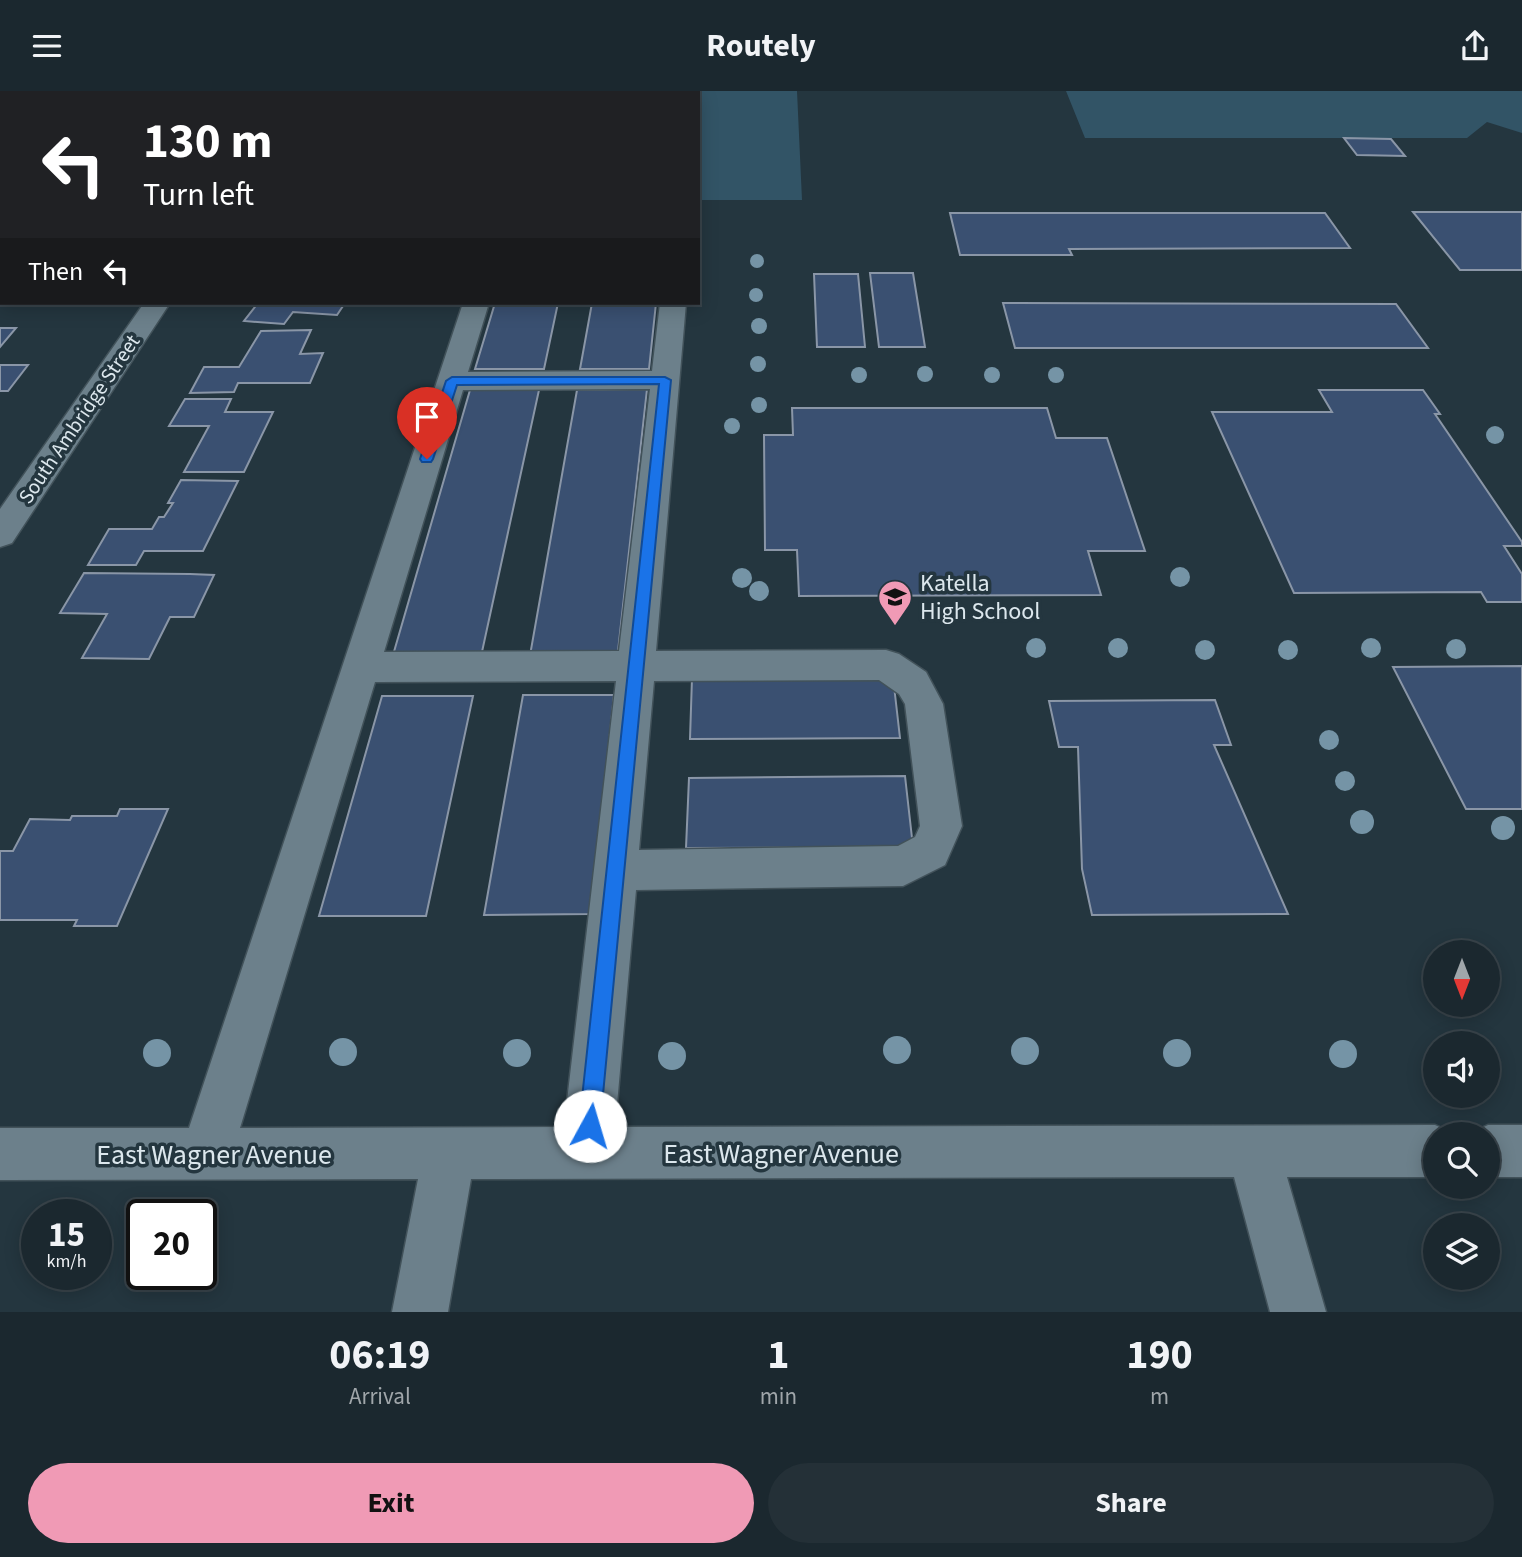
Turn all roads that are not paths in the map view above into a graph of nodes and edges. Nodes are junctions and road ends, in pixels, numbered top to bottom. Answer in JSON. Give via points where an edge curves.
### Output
{"nodes":[{"id":1,"x":156,"y":305,"type":"edge"},
{"id":2,"x":475,"y":305,"type":"edge"},
{"id":3,"x":673,"y":305,"type":"edge"},
{"id":4,"x":665,"y":380,"type":"junction"},
{"id":5,"x":452,"y":381,"type":"junction"},
{"id":6,"x":0,"y":535,"type":"edge"},
{"id":7,"x":360,"y":667,"type":"junction"},
{"id":8,"x":636,"y":667,"type":"junction"},
{"id":9,"x":615,"y":870,"type":"junction"},
{"id":10,"x":1253,"y":1151,"type":"junction"},
{"id":11,"x":1423,"y":1151,"type":"edge"},
{"id":12,"x":1500,"y":1151,"type":"edge"},
{"id":13,"x":1522,"y":1151,"type":"edge"},
{"id":14,"x":0,"y":1154,"type":"edge"},
{"id":15,"x":206,"y":1154,"type":"junction"},
{"id":16,"x":449,"y":1154,"type":"junction"},
{"id":17,"x":587,"y":1154,"type":"junction"},
{"id":18,"x":420,"y":1312,"type":"edge"},
{"id":19,"x":1298,"y":1312,"type":"edge"}],
"edges":[{"from":1,"to":6,"type":"street","name":"South Ambridge Street"},
{"from":2,"to":5,"type":"street"},
{"from":3,"to":4,"type":"street"},
{"from":4,"to":5,"type":"street"},
{"from":4,"to":8,"type":"street"},
{"from":5,"to":7,"type":"street"},
{"from":7,"to":8,"type":"street"},
{"from":7,"to":15,"type":"street"},
{"from":8,"to":9,"type":"street"},
{"from":8,"to":9,"type":"street","via":[[886,665],[913,683],[924,704],[941,826],[930,851],[903,866]]},
{"from":9,"to":17,"type":"street"},
{"from":10,"to":11,"type":"street","name":"East Wagner Avenue"},
{"from":10,"to":17,"type":"street","name":"East Wagner Avenue"},
{"from":10,"to":19,"type":"street"},
{"from":12,"to":13,"type":"street"},
{"from":14,"to":15,"type":"street","name":"East Wagner Avenue"},
{"from":15,"to":16,"type":"street","name":"East Wagner Avenue"},
{"from":16,"to":17,"type":"street","name":"East Wagner Avenue"},
{"from":16,"to":18,"type":"street"}]}
